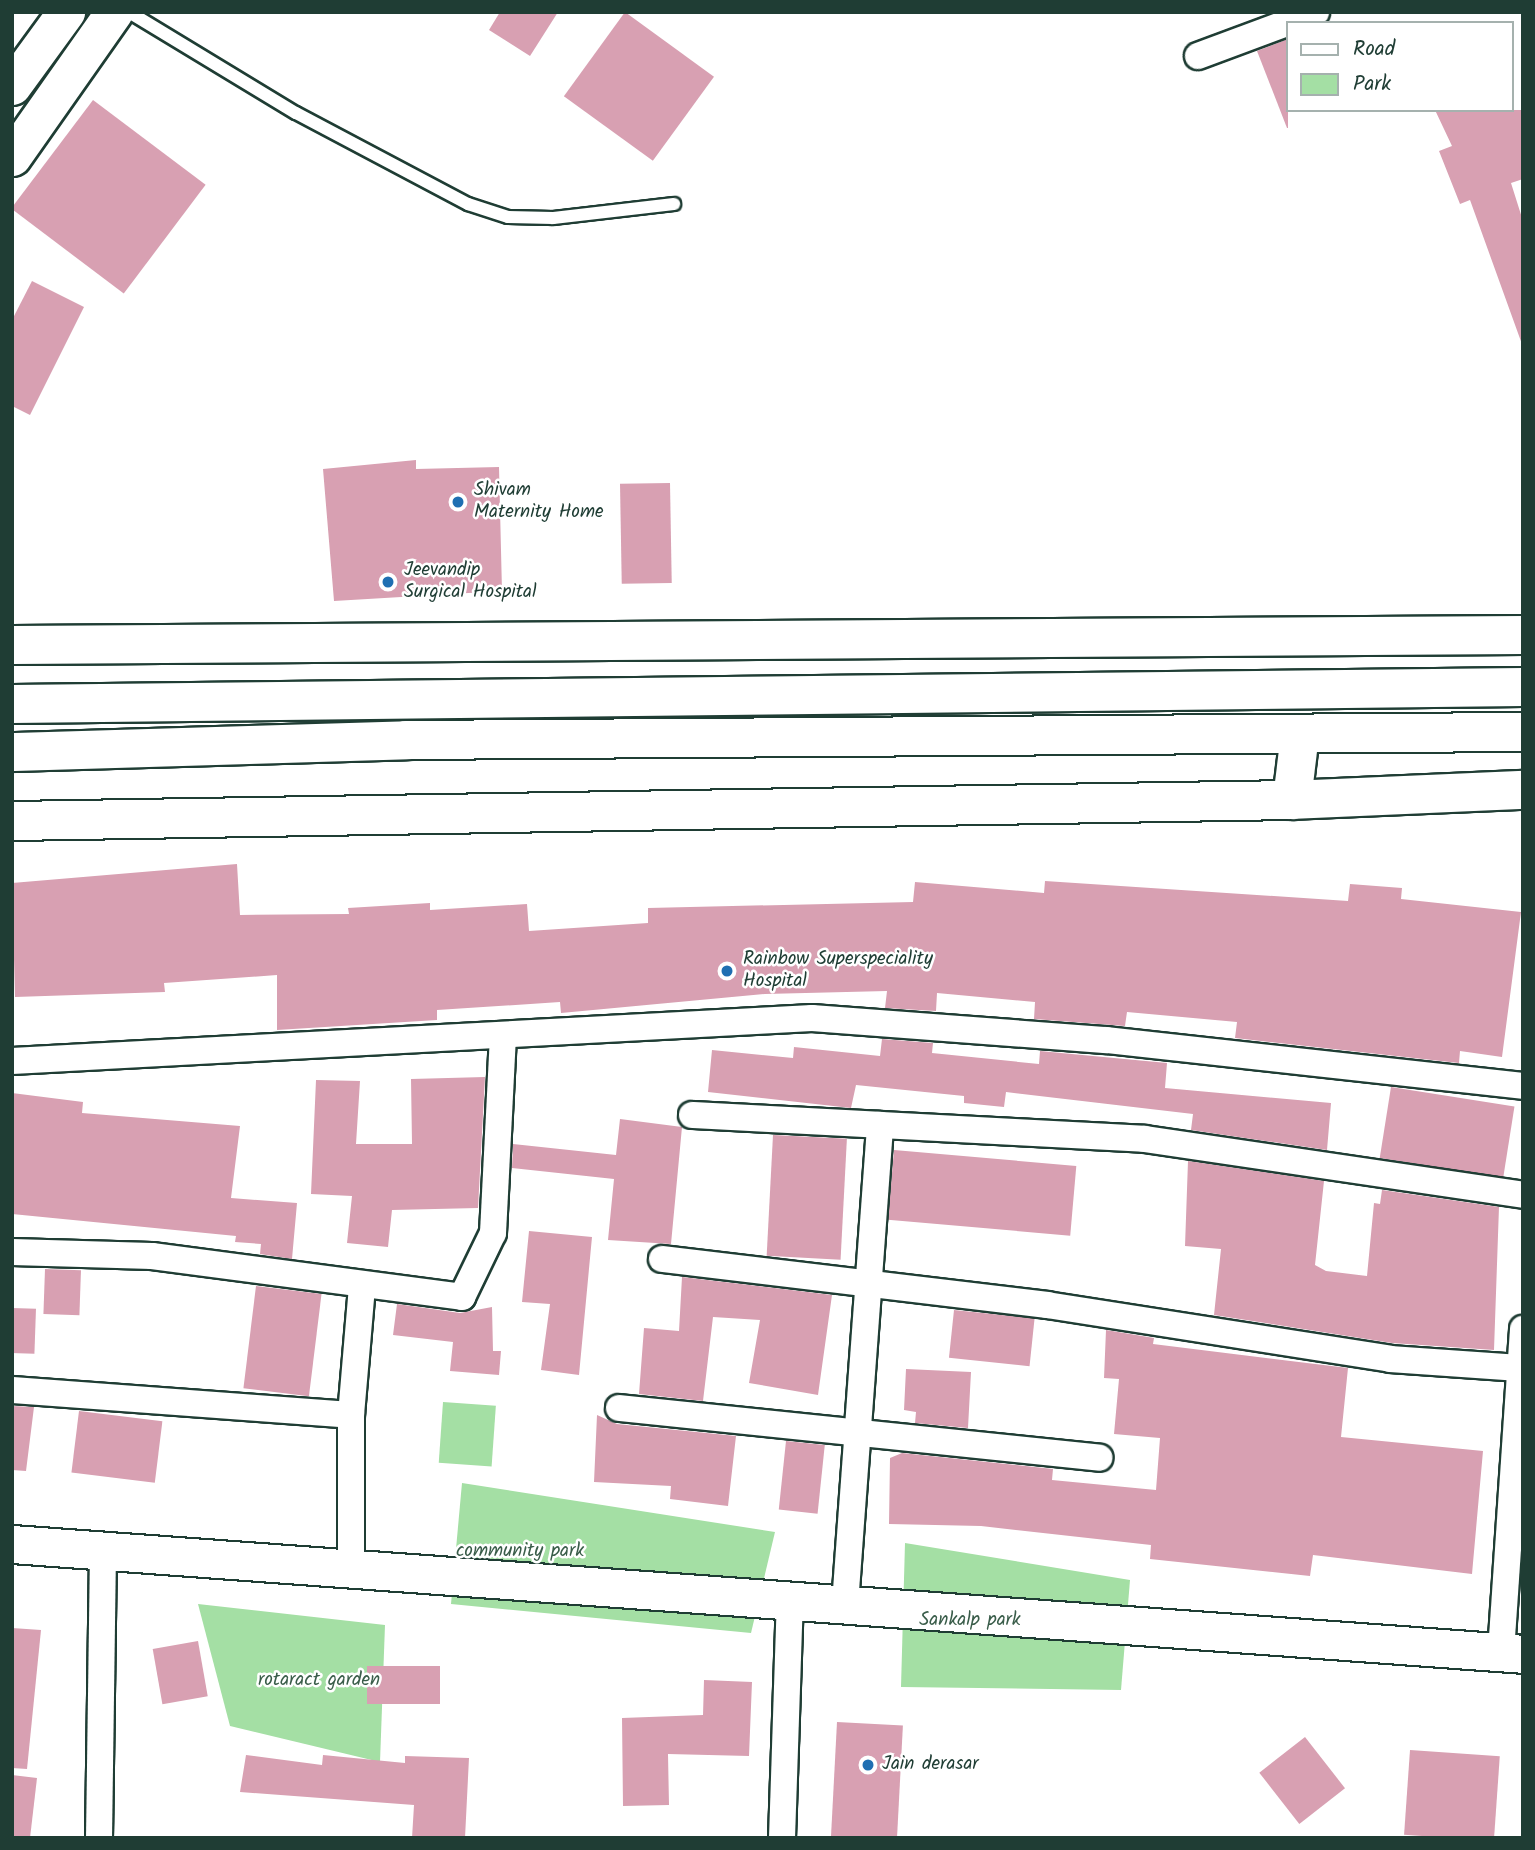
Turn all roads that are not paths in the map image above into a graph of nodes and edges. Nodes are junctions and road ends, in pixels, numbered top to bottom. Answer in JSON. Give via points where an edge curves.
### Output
{"nodes":[{"id":1,"x":66,"y":12,"type":"edge"},
{"id":2,"x":114,"y":12,"type":"edge"},
{"id":3,"x":130,"y":12,"type":"edge"},
{"id":4,"x":1316,"y":12,"type":"edge"},
{"id":5,"x":1292,"y":21,"type":"edge"},
{"id":6,"x":1286,"y":23,"type":"edge"},
{"id":7,"x":1198,"y":56,"type":"dead end"},
{"id":8,"x":12,"y":86,"type":"edge"},
{"id":9,"x":12,"y":157,"type":"edge"},
{"id":10,"x":674,"y":204,"type":"dead end"},
{"id":11,"x":1523,"y":635,"type":"edge"},
{"id":12,"x":12,"y":645,"type":"edge"},
{"id":13,"x":1523,"y":687,"type":"edge"},
{"id":14,"x":12,"y":704,"type":"edge"},
{"id":15,"x":1523,"y":732,"type":"edge"},
{"id":16,"x":1300,"y":734,"type":"junction"},
{"id":17,"x":12,"y":752,"type":"edge"},
{"id":18,"x":1523,"y":790,"type":"edge"},
{"id":19,"x":1292,"y":800,"type":"junction"},
{"id":20,"x":12,"y":821,"type":"edge"},
{"id":21,"x":503,"y":1035,"type":"junction"},
{"id":22,"x":12,"y":1061,"type":"edge"},
{"id":23,"x":1523,"y":1086,"type":"edge"},
{"id":24,"x":692,"y":1115,"type":"dead end"},
{"id":25,"x":880,"y":1125,"type":"junction"},
{"id":26,"x":1523,"y":1195,"type":"edge"},
{"id":27,"x":12,"y":1252,"type":"edge"},
{"id":28,"x":662,"y":1259,"type":"dead end"},
{"id":29,"x":869,"y":1284,"type":"junction"},
{"id":30,"x":362,"y":1286,"type":"junction"},
{"id":31,"x":1523,"y":1329,"type":"edge"},
{"id":32,"x":1520,"y":1368,"type":"junction"},
{"id":33,"x":12,"y":1390,"type":"edge"},
{"id":34,"x":619,"y":1408,"type":"dead end"},
{"id":35,"x":1520,"y":1409,"type":"edge"},
{"id":36,"x":351,"y":1415,"type":"junction"},
{"id":37,"x":858,"y":1437,"type":"junction"},
{"id":38,"x":1099,"y":1458,"type":"dead end"},
{"id":39,"x":12,"y":1544,"type":"edge"},
{"id":40,"x":103,"y":1553,"type":"junction"},
{"id":41,"x":351,"y":1569,"type":"junction"},
{"id":42,"x":790,"y":1597,"type":"junction"},
{"id":43,"x":845,"y":1604,"type":"junction"},
{"id":44,"x":1512,"y":1653,"type":"edge"},
{"id":45,"x":99,"y":1838,"type":"edge"},
{"id":46,"x":782,"y":1838,"type":"edge"}],
"edges":[{"from":1,"to":8,"type":"main road"},
{"from":2,"to":9,"type":"main road"},
{"from":3,"to":10,"type":"lane","via":[[296,113],[468,204],[508,217],[553,218]]},
{"from":4,"to":5,"type":"street"},
{"from":6,"to":7,"type":"street"},
{"from":11,"to":12,"type":"highway"},
{"from":13,"to":14,"type":"highway"},
{"from":15,"to":16,"type":"highway"},
{"from":16,"to":17,"type":"highway","via":[[406,740]]},
{"from":16,"to":19,"type":"highway"},
{"from":18,"to":19,"type":"highway"},
{"from":19,"to":20,"type":"highway"},
{"from":21,"to":22,"type":"street"},
{"from":21,"to":23,"type":"street","via":[[812,1018],[1107,1040]]},
{"from":21,"to":30,"type":"street","via":[[493,1233],[462,1297]]},
{"from":24,"to":25,"type":"street"},
{"from":25,"to":26,"type":"street","via":[[1144,1139]]},
{"from":25,"to":29,"type":"street"},
{"from":27,"to":30,"type":"street","via":[[152,1255]]},
{"from":28,"to":29,"type":"street"},
{"from":29,"to":32,"type":"street","via":[[1390,1359]]},
{"from":29,"to":37,"type":"street"},
{"from":30,"to":36,"type":"street"},
{"from":31,"to":32,"type":"street"},
{"from":32,"to":35,"type":"street"},
{"from":33,"to":36,"type":"street"},
{"from":34,"to":37,"type":"street"},
{"from":35,"to":44,"type":"street"},
{"from":36,"to":41,"type":"street"},
{"from":37,"to":38,"type":"street"},
{"from":37,"to":43,"type":"street"},
{"from":39,"to":40,"type":"main road"},
{"from":40,"to":41,"type":"main road"},
{"from":40,"to":45,"type":"street"},
{"from":41,"to":42,"type":"main road"},
{"from":42,"to":43,"type":"main road"},
{"from":42,"to":46,"type":"street"},
{"from":43,"to":44,"type":"main road"}]}
